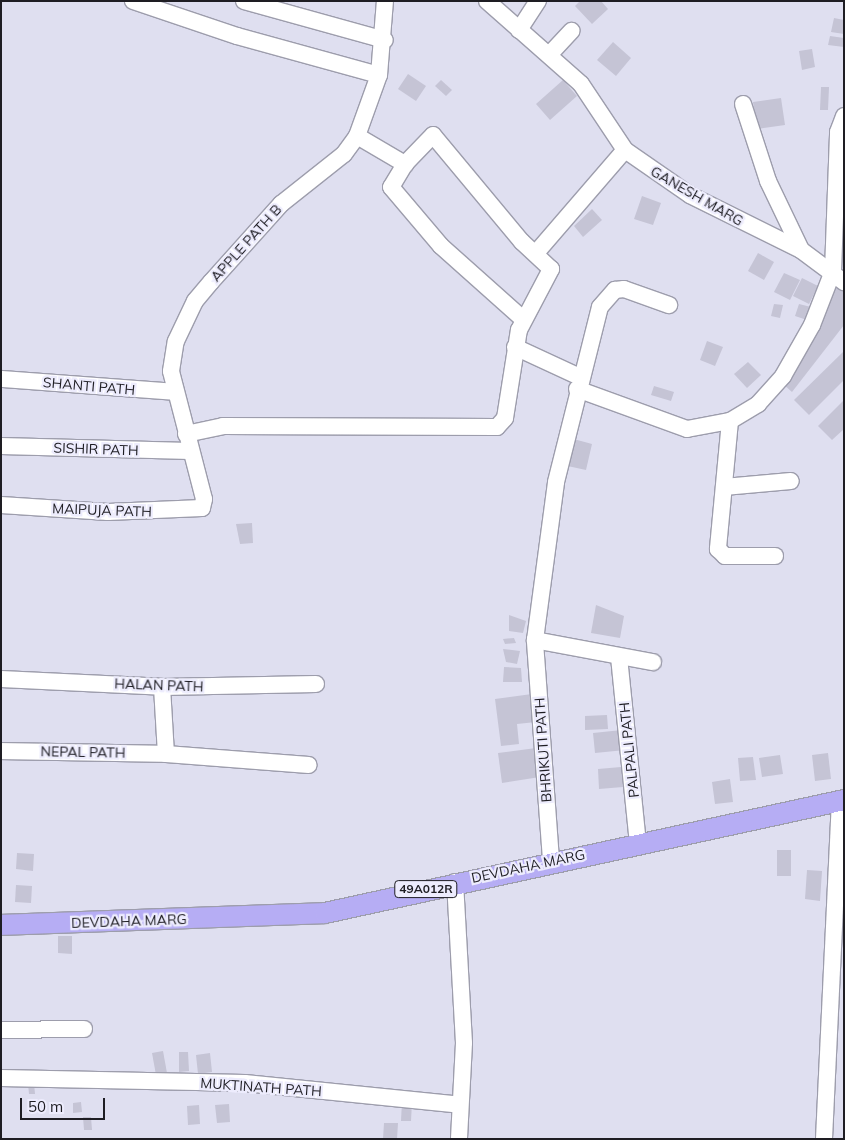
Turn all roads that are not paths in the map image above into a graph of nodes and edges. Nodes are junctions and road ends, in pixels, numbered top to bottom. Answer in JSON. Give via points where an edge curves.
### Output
{"nodes":[{"id":1,"x":133,"y":1,"type":"edge"},
{"id":2,"x":244,"y":1,"type":"edge"},
{"id":3,"x":385,"y":1,"type":"edge"},
{"id":4,"x":487,"y":1,"type":"edge"},
{"id":5,"x":538,"y":1,"type":"edge"},
{"id":6,"x":519,"y":30,"type":"junction"},
{"id":7,"x":571,"y":31,"type":"dead end"},
{"id":8,"x":385,"y":40,"type":"junction"},
{"id":9,"x":549,"y":55,"type":"junction"},
{"id":10,"x":379,"y":75,"type":"junction"},
{"id":11,"x":743,"y":104,"type":"dead end"},
{"id":12,"x":844,"y":116,"type":"edge"},
{"id":13,"x":357,"y":136,"type":"junction"},
{"id":14,"x":625,"y":150,"type":"junction"},
{"id":15,"x":405,"y":164,"type":"junction"},
{"id":16,"x":801,"y":250,"type":"junction"},
{"id":17,"x":536,"y":253,"type":"junction"},
{"id":18,"x":839,"y":276,"type":"edge"},
{"id":19,"x":670,"y":305,"type":"dead end"},
{"id":20,"x":523,"y":319,"type":"junction"},
{"id":21,"x":515,"y":347,"type":"junction"},
{"id":22,"x":1,"y":379,"type":"edge"},
{"id":23,"x":579,"y":383,"type":"junction"},
{"id":24,"x":176,"y":392,"type":"junction"},
{"id":25,"x":730,"y":421,"type":"junction"},
{"id":26,"x":186,"y":434,"type":"junction"},
{"id":27,"x":1,"y":446,"type":"edge"},
{"id":28,"x":190,"y":451,"type":"junction"},
{"id":29,"x":791,"y":481,"type":"dead end"},
{"id":30,"x":724,"y":487,"type":"junction"},
{"id":31,"x":1,"y":505,"type":"edge"},
{"id":32,"x":202,"y":508,"type":"joint"},
{"id":33,"x":775,"y":556,"type":"dead end"},
{"id":34,"x":535,"y":640,"type":"junction"},
{"id":35,"x":619,"y":657,"type":"junction"},
{"id":36,"x":653,"y":662,"type":"dead end"},
{"id":37,"x":1,"y":679,"type":"edge"},
{"id":38,"x":316,"y":684,"type":"dead end"},
{"id":39,"x":162,"y":687,"type":"junction"},
{"id":40,"x":1,"y":751,"type":"edge"},
{"id":41,"x":166,"y":754,"type":"junction"},
{"id":42,"x":309,"y":765,"type":"dead end"},
{"id":43,"x":842,"y":800,"type":"edge"},
{"id":44,"x":638,"y":843,"type":"junction"},
{"id":45,"x":551,"y":860,"type":"junction"},
{"id":46,"x":455,"y":882,"type":"junction"},
{"id":47,"x":1,"y":925,"type":"edge"},
{"id":48,"x":840,"y":933,"type":"edge"},
{"id":49,"x":84,"y":1029,"type":"dead end"},
{"id":50,"x":1,"y":1030,"type":"edge"},
{"id":51,"x":1,"y":1078,"type":"edge"},
{"id":52,"x":460,"y":1105,"type":"junction"},
{"id":53,"x":459,"y":1139,"type":"edge"},
{"id":54,"x":824,"y":1139,"type":"edge"}],
"edges":[{"from":1,"to":10,"type":"street","via":[[237,36]]},
{"from":2,"to":8,"type":"street"},
{"from":3,"to":8,"type":"street","name":"APPLE PATH B"},
{"from":4,"to":6,"type":"street","name":"GANESH MARG"},
{"from":5,"to":6,"type":"street"},
{"from":6,"to":9,"type":"street","name":"GANESH MARG"},
{"from":7,"to":9,"type":"street"},
{"from":8,"to":10,"type":"street","name":"APPLE PATH B"},
{"from":9,"to":14,"type":"street","name":"GANESH MARG","via":[[581,84]]},
{"from":10,"to":13,"type":"street","name":"APPLE PATH B"},
{"from":11,"to":16,"type":"street","via":[[768,181]]},
{"from":12,"to":18,"type":"street","via":[[838,132]]},
{"from":13,"to":15,"type":"street"},
{"from":13,"to":24,"type":"street","name":"APPLE PATH B","via":[[344,154],[281,204],[195,301],[170,361]]},
{"from":14,"to":16,"type":"street","name":"GANESH MARG","via":[[690,195]]},
{"from":14,"to":17,"type":"street"},
{"from":15,"to":17,"type":"street","via":[[424,140],[433,134],[438,137],[515,234]]},
{"from":15,"to":20,"type":"street","via":[[391,187],[441,246]]},
{"from":16,"to":18,"type":"street","name":"GANESH MARG"},
{"from":17,"to":20,"type":"street","via":[[551,269],[551,276]]},
{"from":18,"to":25,"type":"street","via":[[783,376],[758,404]]},
{"from":19,"to":23,"type":"street","name":"BHRIKUTI PATH","via":[[635,291],[615,290],[600,307]]},
{"from":20,"to":21,"type":"street"},
{"from":21,"to":23,"type":"street"},
{"from":21,"to":26,"type":"street","via":[[513,382],[505,418],[497,427],[223,426]]},
{"from":22,"to":24,"type":"street","name":"SHANTI PATH"},
{"from":23,"to":25,"type":"street","via":[[687,429],[709,429]]},
{"from":23,"to":34,"type":"street","name":"BHRIKUTI PATH","via":[[556,482]]},
{"from":24,"to":26,"type":"street","name":"APPLE PATH B"},
{"from":25,"to":30,"type":"street"},
{"from":26,"to":28,"type":"street","name":"APPLE PATH B"},
{"from":27,"to":28,"type":"street","name":"SISHIR PATH"},
{"from":28,"to":32,"type":"street","name":"APPLE PATH B"},
{"from":29,"to":30,"type":"street"},
{"from":30,"to":33,"type":"street","via":[[717,544],[721,554]]},
{"from":31,"to":32,"type":"street","name":"MAIPUJA PATH","via":[[108,512]]},
{"from":34,"to":35,"type":"street"},
{"from":34,"to":45,"type":"street","name":"BHRIKUTI PATH"},
{"from":35,"to":36,"type":"street"},
{"from":35,"to":44,"type":"street","name":"PALPALI PATH"},
{"from":37,"to":39,"type":"street","name":"HALAN PATH"},
{"from":38,"to":39,"type":"street","name":"HALAN PATH"},
{"from":39,"to":41,"type":"street"},
{"from":40,"to":41,"type":"street","name":"NEPAL PATH"},
{"from":41,"to":42,"type":"street","name":"NEPAL PATH"},
{"from":43,"to":44,"type":"main road","name":"DEVDAHA MARG","number":"49A012R"},
{"from":43,"to":48,"type":"street"},
{"from":44,"to":45,"type":"main road","name":"DEVDAHA MARG","number":"49A012R"},
{"from":45,"to":46,"type":"main road","name":"DEVDAHA MARG","number":"49A012R"},
{"from":46,"to":47,"type":"main road","name":"DEVDAHA MARG","number":"49A012R","via":[[325,913]]},
{"from":46,"to":52,"type":"street","via":[[464,1043]]},
{"from":48,"to":54,"type":"street"},
{"from":49,"to":50,"type":"street"},
{"from":51,"to":52,"type":"street","name":"MUKTINATH PATH","via":[[245,1083]]},
{"from":52,"to":53,"type":"street"}]}
